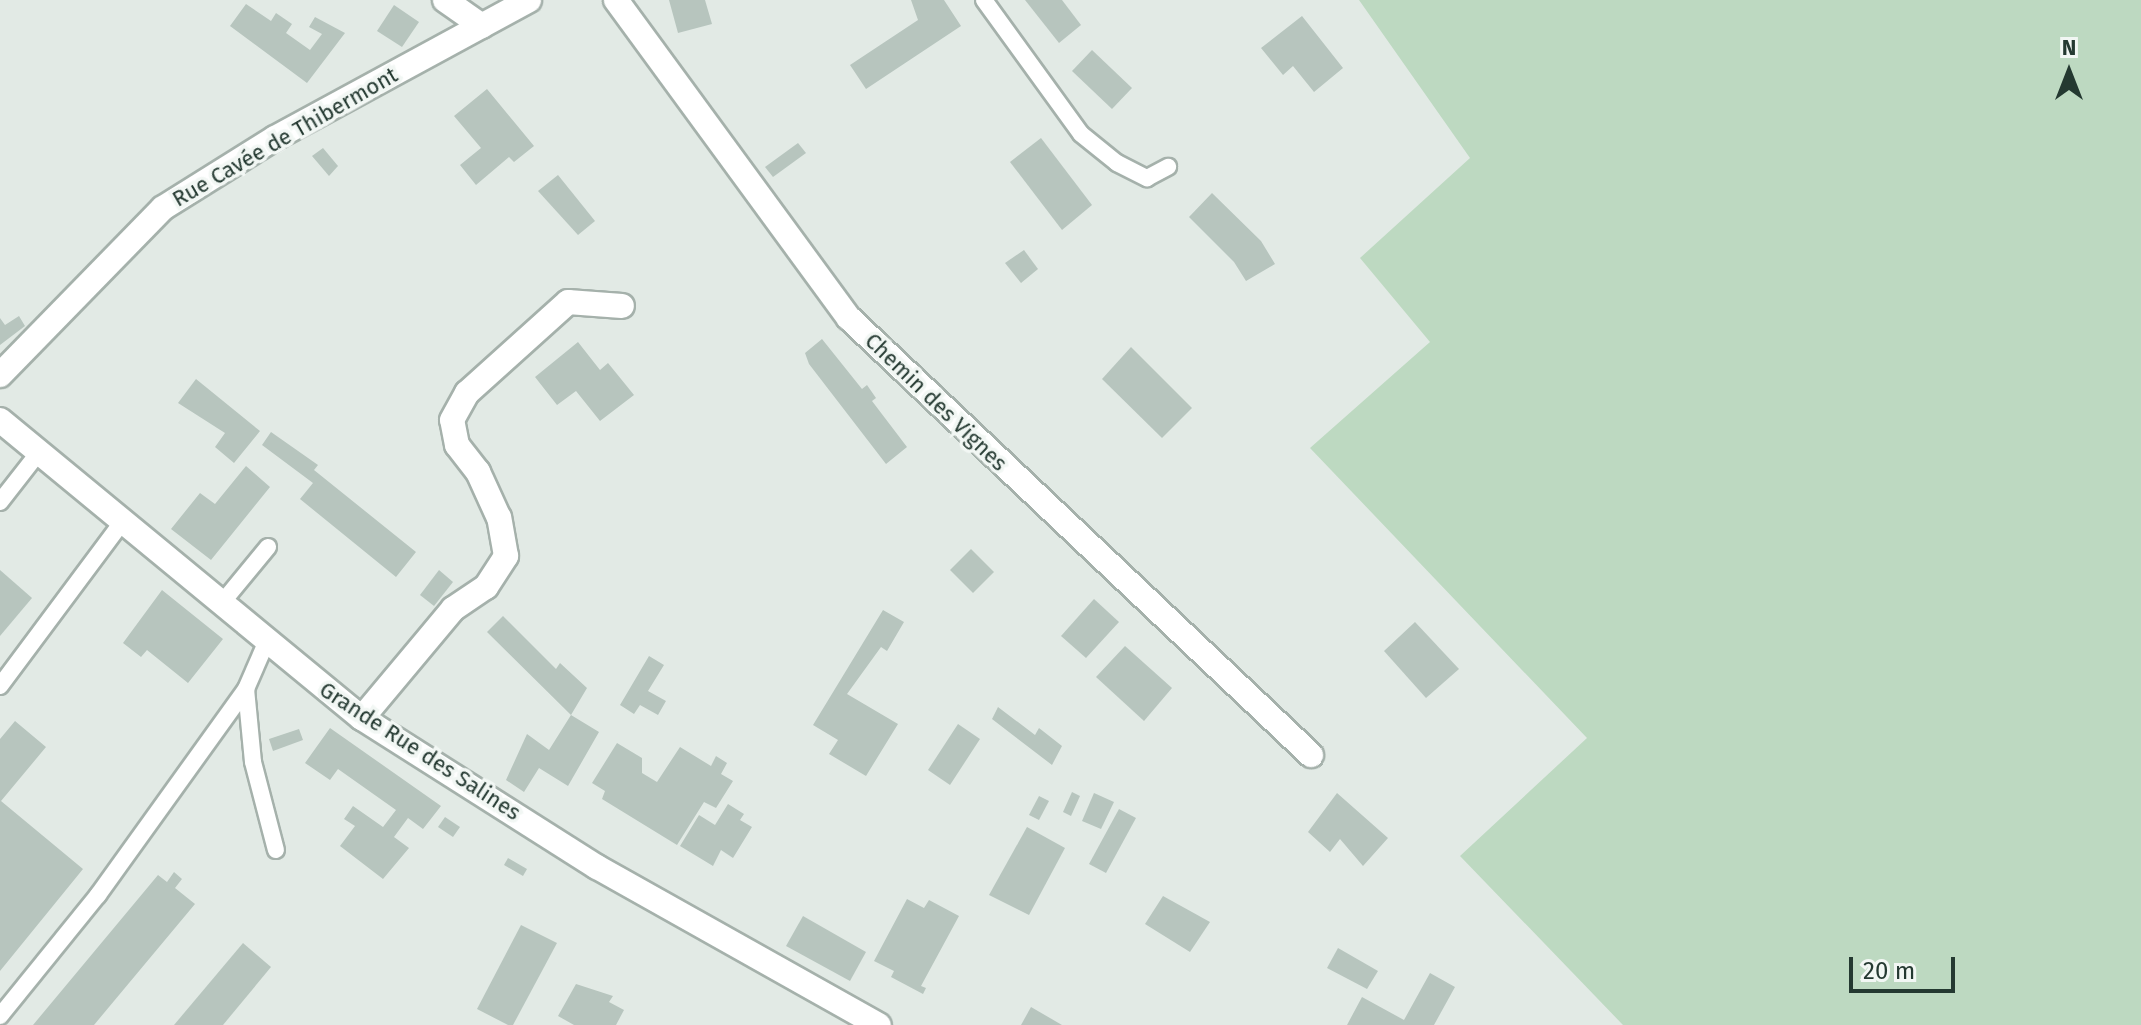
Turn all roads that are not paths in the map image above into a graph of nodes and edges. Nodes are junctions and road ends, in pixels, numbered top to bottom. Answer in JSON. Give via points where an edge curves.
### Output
{"nodes":[{"id":1,"x":445,"y":0,"type":"edge"},
{"id":2,"x":529,"y":0,"type":"edge"},
{"id":3,"x":616,"y":0,"type":"edge"},
{"id":4,"x":984,"y":0,"type":"edge"},
{"id":5,"x":482,"y":26,"type":"junction"},
{"id":6,"x":1168,"y":167,"type":"dead end"},
{"id":7,"x":622,"y":306,"type":"dead end"},
{"id":8,"x":0,"y":375,"type":"edge"},
{"id":9,"x":0,"y":420,"type":"edge"},
{"id":10,"x":39,"y":452,"type":"junction"},
{"id":11,"x":0,"y":502,"type":"edge"},
{"id":12,"x":123,"y":521,"type":"junction"},
{"id":13,"x":268,"y":547,"type":"dead end"},
{"id":14,"x":221,"y":604,"type":"junction"},
{"id":15,"x":266,"y":643,"type":"junction"},
{"id":16,"x":0,"y":686,"type":"edge"},
{"id":17,"x":246,"y":689,"type":"junction"},
{"id":18,"x":362,"y":718,"type":"junction"},
{"id":19,"x":1311,"y":755,"type":"dead end"},
{"id":20,"x":276,"y":850,"type":"dead end"},
{"id":21,"x":0,"y":1016,"type":"edge"},
{"id":22,"x":879,"y":1025,"type":"edge"}],
"edges":[{"from":1,"to":5,"type":"street"},
{"from":2,"to":5,"type":"street","name":"Rue Cavée de Thibermont"},
{"from":3,"to":19,"type":"street","name":"Chemin des Vignes","via":[[849,318]]},
{"from":4,"to":6,"type":"lane","via":[[1081,134],[1117,163],[1147,178]]},
{"from":5,"to":8,"type":"street","name":"Rue Cavée de Thibermont","via":[[275,138],[163,208]]},
{"from":7,"to":18,"type":"street","via":[[568,302],[467,393],[452,420],[457,445],[478,472],[499,518],[506,556],[486,587],[453,609]]},
{"from":9,"to":10,"type":"street","name":"Grande Rue des Salines"},
{"from":10,"to":11,"type":"lane"},
{"from":10,"to":12,"type":"street","name":"Grande Rue des Salines"},
{"from":12,"to":14,"type":"street","name":"Grande Rue des Salines"},
{"from":12,"to":16,"type":"lane"},
{"from":13,"to":14,"type":"lane"},
{"from":14,"to":15,"type":"street","name":"Grande Rue des Salines"},
{"from":15,"to":17,"type":"lane"},
{"from":15,"to":18,"type":"street","name":"Grande Rue des Salines"},
{"from":17,"to":20,"type":"lane","via":[[253,762]]},
{"from":17,"to":21,"type":"lane","via":[[98,895]]},
{"from":18,"to":22,"type":"street","name":"Grande Rue des Salines","via":[[597,867]]}]}
